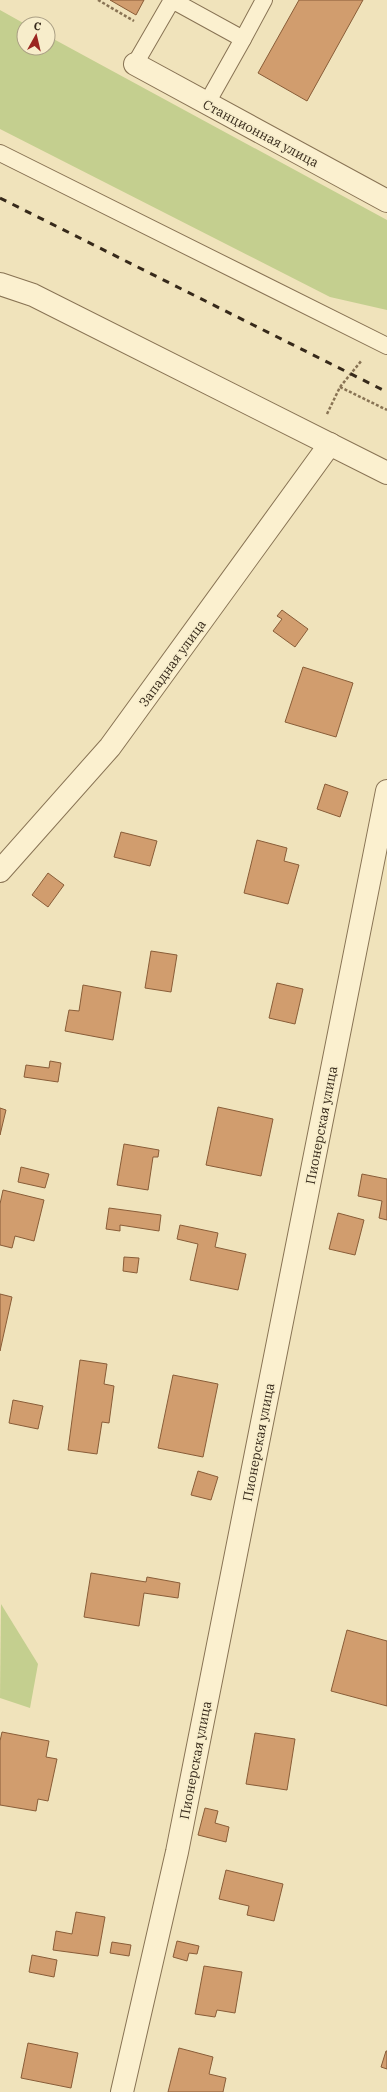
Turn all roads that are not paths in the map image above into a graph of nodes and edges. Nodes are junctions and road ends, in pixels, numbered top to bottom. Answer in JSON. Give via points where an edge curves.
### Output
{"nodes":[{"id":1,"x":172,"y":0,"type":"edge"},
{"id":2,"x":264,"y":0,"type":"edge"},
{"id":3,"x":242,"y":39,"type":"junction"},
{"id":4,"x":135,"y":64,"type":"joint"},
{"id":5,"x":207,"y":103,"type":"junction"},
{"id":6,"x":0,"y":153,"type":"edge"},
{"id":7,"x":387,"y":201,"type":"edge"},
{"id":8,"x":0,"y":284,"type":"edge"},
{"id":9,"x":381,"y":344,"type":"edge"},
{"id":10,"x":323,"y":440,"type":"junction"},
{"id":11,"x":387,"y":473,"type":"edge"},
{"id":12,"x":387,"y":791,"type":"edge"},
{"id":13,"x":0,"y":871,"type":"edge"},
{"id":14,"x":122,"y":2092,"type":"edge"}],
"edges":[{"from":1,"to":3,"type":"lane"},
{"from":1,"to":4,"type":"lane"},
{"from":2,"to":3,"type":"lane"},
{"from":3,"to":5,"type":"lane"},
{"from":4,"to":5,"type":"street","name":"Станционная улица"},
{"from":5,"to":7,"type":"street","name":"Станционная улица"},
{"from":6,"to":9,"type":"lane"},
{"from":8,"to":10,"type":"street","via":[[33,295]]},
{"from":10,"to":11,"type":"street"},
{"from":10,"to":13,"type":"street","name":"Западная улица","via":[[110,747]]},
{"from":12,"to":14,"type":"street","name":"Пионерская улица","via":[[179,1844]]}]}
